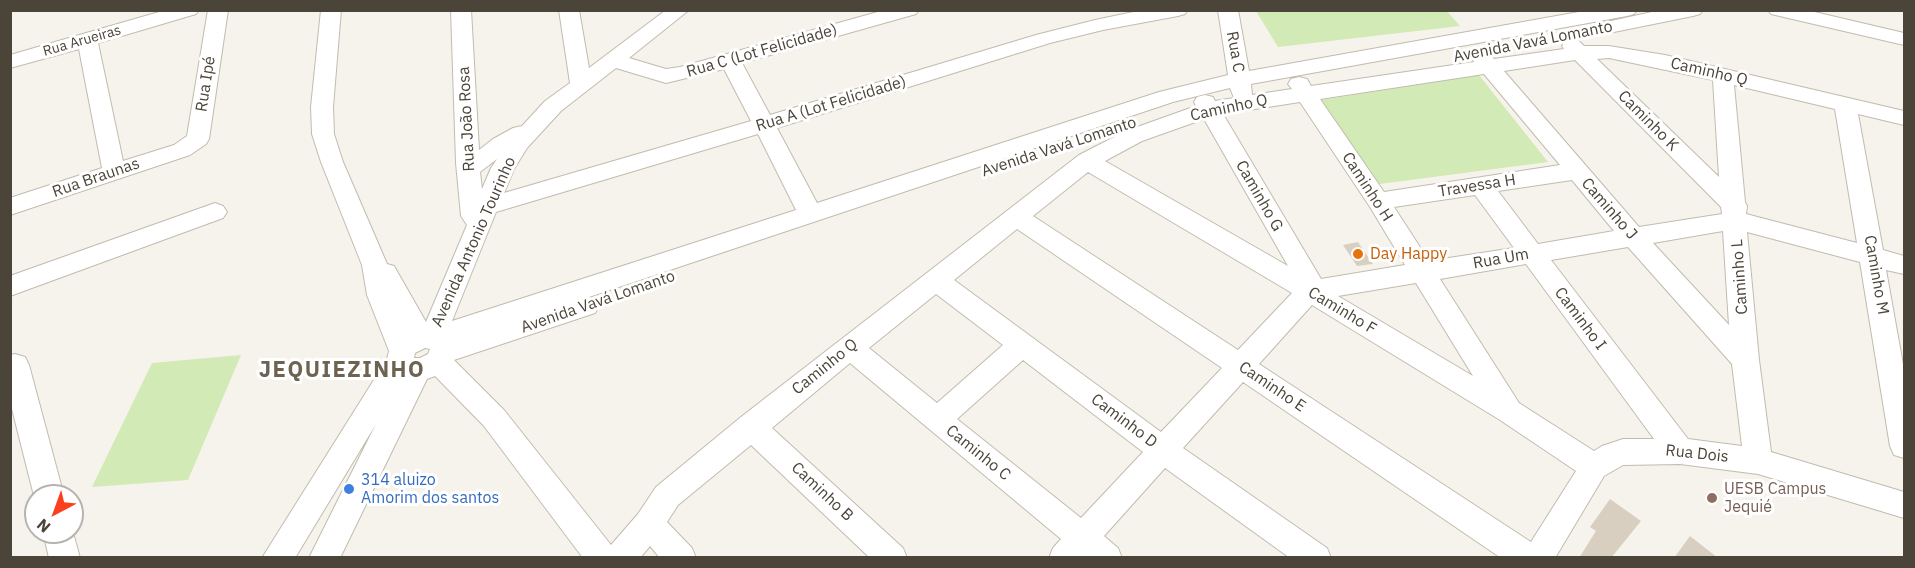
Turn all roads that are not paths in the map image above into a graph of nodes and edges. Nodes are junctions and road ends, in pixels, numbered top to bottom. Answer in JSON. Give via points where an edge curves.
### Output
{"nodes":[{"id":1,"x":189,"y":10,"type":"edge"},
{"id":2,"x":218,"y":10,"type":"edge"},
{"id":3,"x":331,"y":10,"type":"edge"},
{"id":4,"x":461,"y":10,"type":"edge"},
{"id":5,"x":679,"y":10,"type":"edge"},
{"id":6,"x":909,"y":10,"type":"edge"},
{"id":7,"x":1178,"y":10,"type":"edge"},
{"id":8,"x":1228,"y":10,"type":"edge"},
{"id":9,"x":1627,"y":10,"type":"edge"},
{"id":10,"x":1693,"y":10,"type":"edge"},
{"id":11,"x":1778,"y":10,"type":"edge"},
{"id":12,"x":1833,"y":10,"type":"edge"},
{"id":13,"x":575,"y":11,"type":"edge"},
{"id":14,"x":1554,"y":31,"type":"junction"},
{"id":15,"x":87,"y":39,"type":"junction"},
{"id":16,"x":1905,"y":39,"type":"edge"},
{"id":17,"x":1580,"y":53,"type":"junction"},
{"id":18,"x":730,"y":60,"type":"junction"},
{"id":19,"x":1485,"y":60,"type":"junction"},
{"id":20,"x":615,"y":61,"type":"junction"},
{"id":21,"x":10,"y":62,"type":"edge"},
{"id":22,"x":1724,"y":84,"type":"junction"},
{"id":23,"x":581,"y":86,"type":"junction"},
{"id":24,"x":1240,"y":86,"type":"junction"},
{"id":25,"x":1302,"y":89,"type":"junction"},
{"id":26,"x":1207,"y":105,"type":"junction"},
{"id":27,"x":1847,"y":111,"type":"junction"},
{"id":28,"x":1905,"y":118,"type":"edge"},
{"id":29,"x":763,"y":125,"type":"junction"},
{"id":30,"x":530,"y":130,"type":"junction"},
{"id":31,"x":1905,"y":132,"type":"edge"},
{"id":32,"x":182,"y":150,"type":"joint"},
{"id":33,"x":1087,"y":161,"type":"junction"},
{"id":34,"x":469,"y":170,"type":"junction"},
{"id":35,"x":114,"y":171,"type":"junction"},
{"id":36,"x":1577,"y":171,"type":"junction"},
{"id":37,"x":1480,"y":186,"type":"junction"},
{"id":38,"x":1378,"y":201,"type":"junction"},
{"id":39,"x":10,"y":207,"type":"edge"},
{"id":40,"x":215,"y":212,"type":"dead end"},
{"id":41,"x":1736,"y":213,"type":"junction"},
{"id":42,"x":811,"y":214,"type":"junction"},
{"id":43,"x":483,"y":216,"type":"junction"},
{"id":44,"x":1017,"y":217,"type":"junction"},
{"id":45,"x":1634,"y":238,"type":"junction"},
{"id":46,"x":1530,"y":254,"type":"junction"},
{"id":47,"x":1873,"y":256,"type":"junction"},
{"id":48,"x":1905,"y":265,"type":"edge"},
{"id":49,"x":1421,"y":272,"type":"junction"},
{"id":50,"x":936,"y":280,"type":"junction"},
{"id":51,"x":10,"y":286,"type":"edge"},
{"id":52,"x":1311,"y":290,"type":"junction"},
{"id":53,"x":1022,"y":345,"type":"junction"},
{"id":54,"x":850,"y":348,"type":"junction"},
{"id":55,"x":424,"y":351,"type":"junction"},
{"id":56,"x":1745,"y":360,"type":"junction"},
{"id":57,"x":15,"y":365,"type":"dead end"},
{"id":58,"x":1242,"y":367,"type":"junction"},
{"id":59,"x":1510,"y":412,"type":"junction"},
{"id":60,"x":937,"y":420,"type":"junction"},
{"id":61,"x":751,"y":426,"type":"junction"},
{"id":62,"x":1905,"y":446,"type":"edge"},
{"id":63,"x":1164,"y":451,"type":"junction"},
{"id":64,"x":1680,"y":451,"type":"junction"},
{"id":65,"x":1758,"y":461,"type":"junction"},
{"id":66,"x":1594,"y":466,"type":"junction"},
{"id":67,"x":46,"y":484,"type":"edge"},
{"id":68,"x":1905,"y":505,"type":"edge"},
{"id":69,"x":649,"y":524,"type":"junction"},
{"id":70,"x":1073,"y":548,"type":"edge"},
{"id":71,"x":277,"y":558,"type":"edge"},
{"id":72,"x":324,"y":558,"type":"edge"},
{"id":73,"x":602,"y":558,"type":"edge"},
{"id":74,"x":620,"y":558,"type":"edge"},
{"id":75,"x":681,"y":558,"type":"edge"},
{"id":76,"x":892,"y":558,"type":"edge"},
{"id":77,"x":1107,"y":558,"type":"edge"},
{"id":78,"x":1316,"y":558,"type":"edge"},
{"id":79,"x":1528,"y":558,"type":"edge"},
{"id":80,"x":1538,"y":558,"type":"edge"}],
"edges":[{"from":1,"to":15,"type":"street","name":"Rua Arueiras"},
{"from":2,"to":32,"type":"street","name":"Rua Ipé","via":[[198,139]]},
{"from":3,"to":55,"type":"street","via":[[323,134],[375,265],[378,288]]},
{"from":4,"to":34,"type":"street","name":"Rua João Rosa"},
{"from":5,"to":20,"type":"street","name":"Avenida Antonio Tourinho"},
{"from":6,"to":18,"type":"street","name":"Rua C (Lot Felicidade)"},
{"from":7,"to":29,"type":"street","name":"Rua A (Lot Felicidade)","via":[[1043,39]]},
{"from":8,"to":24,"type":"street","name":"Rua C"},
{"from":9,"to":14,"type":"street","name":"Avenida Vavá Lomanto"},
{"from":10,"to":14,"type":"street","name":"Avenida Vavá Lomanto"},
{"from":11,"to":16,"type":"street"},
{"from":12,"to":16,"type":"street"},
{"from":13,"to":23,"type":"street"},
{"from":14,"to":17,"type":"street","name":"Caminho K"},
{"from":14,"to":19,"type":"street","name":"Avenida Vavá Lomanto"},
{"from":14,"to":24,"type":"street","name":"Avenida Vavá Lomanto"},
{"from":15,"to":21,"type":"street","name":"Rua Arueiras"},
{"from":15,"to":35,"type":"street"},
{"from":17,"to":19,"type":"street","name":"Caminho Q"},
{"from":17,"to":22,"type":"street","name":"Caminho Q","via":[[1609,52],[1665,62]]},
{"from":17,"to":41,"type":"street","name":"Caminho K"},
{"from":18,"to":20,"type":"street","name":"Rua C (Lot Felicidade)","via":[[666,76]]},
{"from":18,"to":29,"type":"street"},
{"from":19,"to":25,"type":"street","name":"Caminho Q"},
{"from":19,"to":36,"type":"street","name":"Caminho J"},
{"from":20,"to":23,"type":"street","name":"Avenida Antonio Tourinho"},
{"from":22,"to":27,"type":"street","name":"Caminho Q"},
{"from":22,"to":41,"type":"street","name":"Caminho L"},
{"from":23,"to":30,"type":"street","name":"Avenida Antonio Tourinho","via":[[553,106]]},
{"from":24,"to":25,"type":"street","name":"Avenida Vavá Lomanto"},
{"from":24,"to":26,"type":"street","name":"Avenida Vavá Lomanto"},
{"from":24,"to":42,"type":"street","name":"Avenida Vavá Lomanto","via":[[1145,104]]},
{"from":25,"to":26,"type":"street","name":"Caminho Q"},
{"from":25,"to":38,"type":"street","name":"Caminho H"},
{"from":26,"to":33,"type":"street","name":"Caminho Q"},
{"from":26,"to":52,"type":"street","name":"Caminho G"},
{"from":26,"to":55,"type":"street","name":"Avenida Vavá Lomanto","via":[[1133,123]]},
{"from":27,"to":28,"type":"street","name":"Caminho Q"},
{"from":27,"to":31,"type":"street","name":"Caminho Q"},
{"from":27,"to":47,"type":"street","name":"Caminho M"},
{"from":29,"to":42,"type":"street"},
{"from":29,"to":43,"type":"street","name":"Rua A (Lot Felicidade)"},
{"from":30,"to":34,"type":"street","via":[[514,136]]},
{"from":30,"to":43,"type":"street","name":"Avenida Antonio Tourinho","via":[[503,168]]},
{"from":32,"to":35,"type":"street","name":"Rua Braunas"},
{"from":33,"to":44,"type":"street","name":"Caminho Q"},
{"from":33,"to":52,"type":"street","name":"Caminho F"},
{"from":34,"to":43,"type":"street","name":"Rua João Rosa","via":[[473,216]]},
{"from":35,"to":39,"type":"street","name":"Rua Braunas"},
{"from":36,"to":37,"type":"street","name":"Travessa H"},
{"from":36,"to":45,"type":"street","name":"Caminho J"},
{"from":37,"to":38,"type":"street","name":"Travessa H"},
{"from":37,"to":46,"type":"street","name":"Caminho I"},
{"from":38,"to":49,"type":"street","name":"Caminho H"},
{"from":40,"to":51,"type":"street"},
{"from":41,"to":45,"type":"street","name":"Rua Um"},
{"from":41,"to":47,"type":"street","name":"Rua Um"},
{"from":41,"to":56,"type":"street","name":"Caminho L"},
{"from":42,"to":55,"type":"street","name":"Avenida Vavá Lomanto"},
{"from":43,"to":55,"type":"street","name":"Avenida Antonio Tourinho"},
{"from":44,"to":50,"type":"street","name":"Caminho Q"},
{"from":44,"to":58,"type":"street","name":"Caminho E"},
{"from":45,"to":46,"type":"street","name":"Rua Um"},
{"from":45,"to":56,"type":"street","name":"Caminho J"},
{"from":46,"to":49,"type":"street","name":"Rua Um"},
{"from":46,"to":64,"type":"street","name":"Caminho I"},
{"from":47,"to":48,"type":"street","name":"Rua Um"},
{"from":47,"to":62,"type":"street","name":"Caminho M"},
{"from":49,"to":52,"type":"street","name":"Rua Um"},
{"from":49,"to":59,"type":"street","name":"Caminho H"},
{"from":50,"to":53,"type":"street","name":"Caminho D"},
{"from":50,"to":54,"type":"street","name":"Caminho Q"},
{"from":52,"to":58,"type":"street"},
{"from":52,"to":59,"type":"street","name":"Caminho F"},
{"from":53,"to":60,"type":"street"},
{"from":53,"to":63,"type":"street","name":"Caminho D"},
{"from":54,"to":60,"type":"street","name":"Caminho C"},
{"from":54,"to":61,"type":"street","name":"Caminho Q"},
{"from":55,"to":71,"type":"street"},
{"from":55,"to":72,"type":"street"},
{"from":55,"to":73,"type":"street","via":[[494,418]]},
{"from":56,"to":65,"type":"street","name":"Caminho L"},
{"from":57,"to":67,"type":"street"},
{"from":58,"to":63,"type":"street"},
{"from":58,"to":79,"type":"street","name":"Caminho E"},
{"from":59,"to":66,"type":"street","name":"Caminho F"},
{"from":60,"to":70,"type":"street","name":"Caminho C"},
{"from":61,"to":69,"type":"street","name":"Caminho Q","via":[[667,496]]},
{"from":61,"to":76,"type":"street","name":"Caminho B"},
{"from":63,"to":70,"type":"street"},
{"from":63,"to":78,"type":"street","name":"Caminho D"},
{"from":64,"to":65,"type":"street","name":"Rua Dois"},
{"from":64,"to":66,"type":"street","name":"Rua Dois","via":[[1623,452]]},
{"from":65,"to":68,"type":"street","name":"Rua Dois"},
{"from":66,"to":80,"type":"street"},
{"from":69,"to":74,"type":"street","name":"Caminho Q"},
{"from":69,"to":75,"type":"street"},
{"from":70,"to":77,"type":"street","name":"Caminho C"}]}
